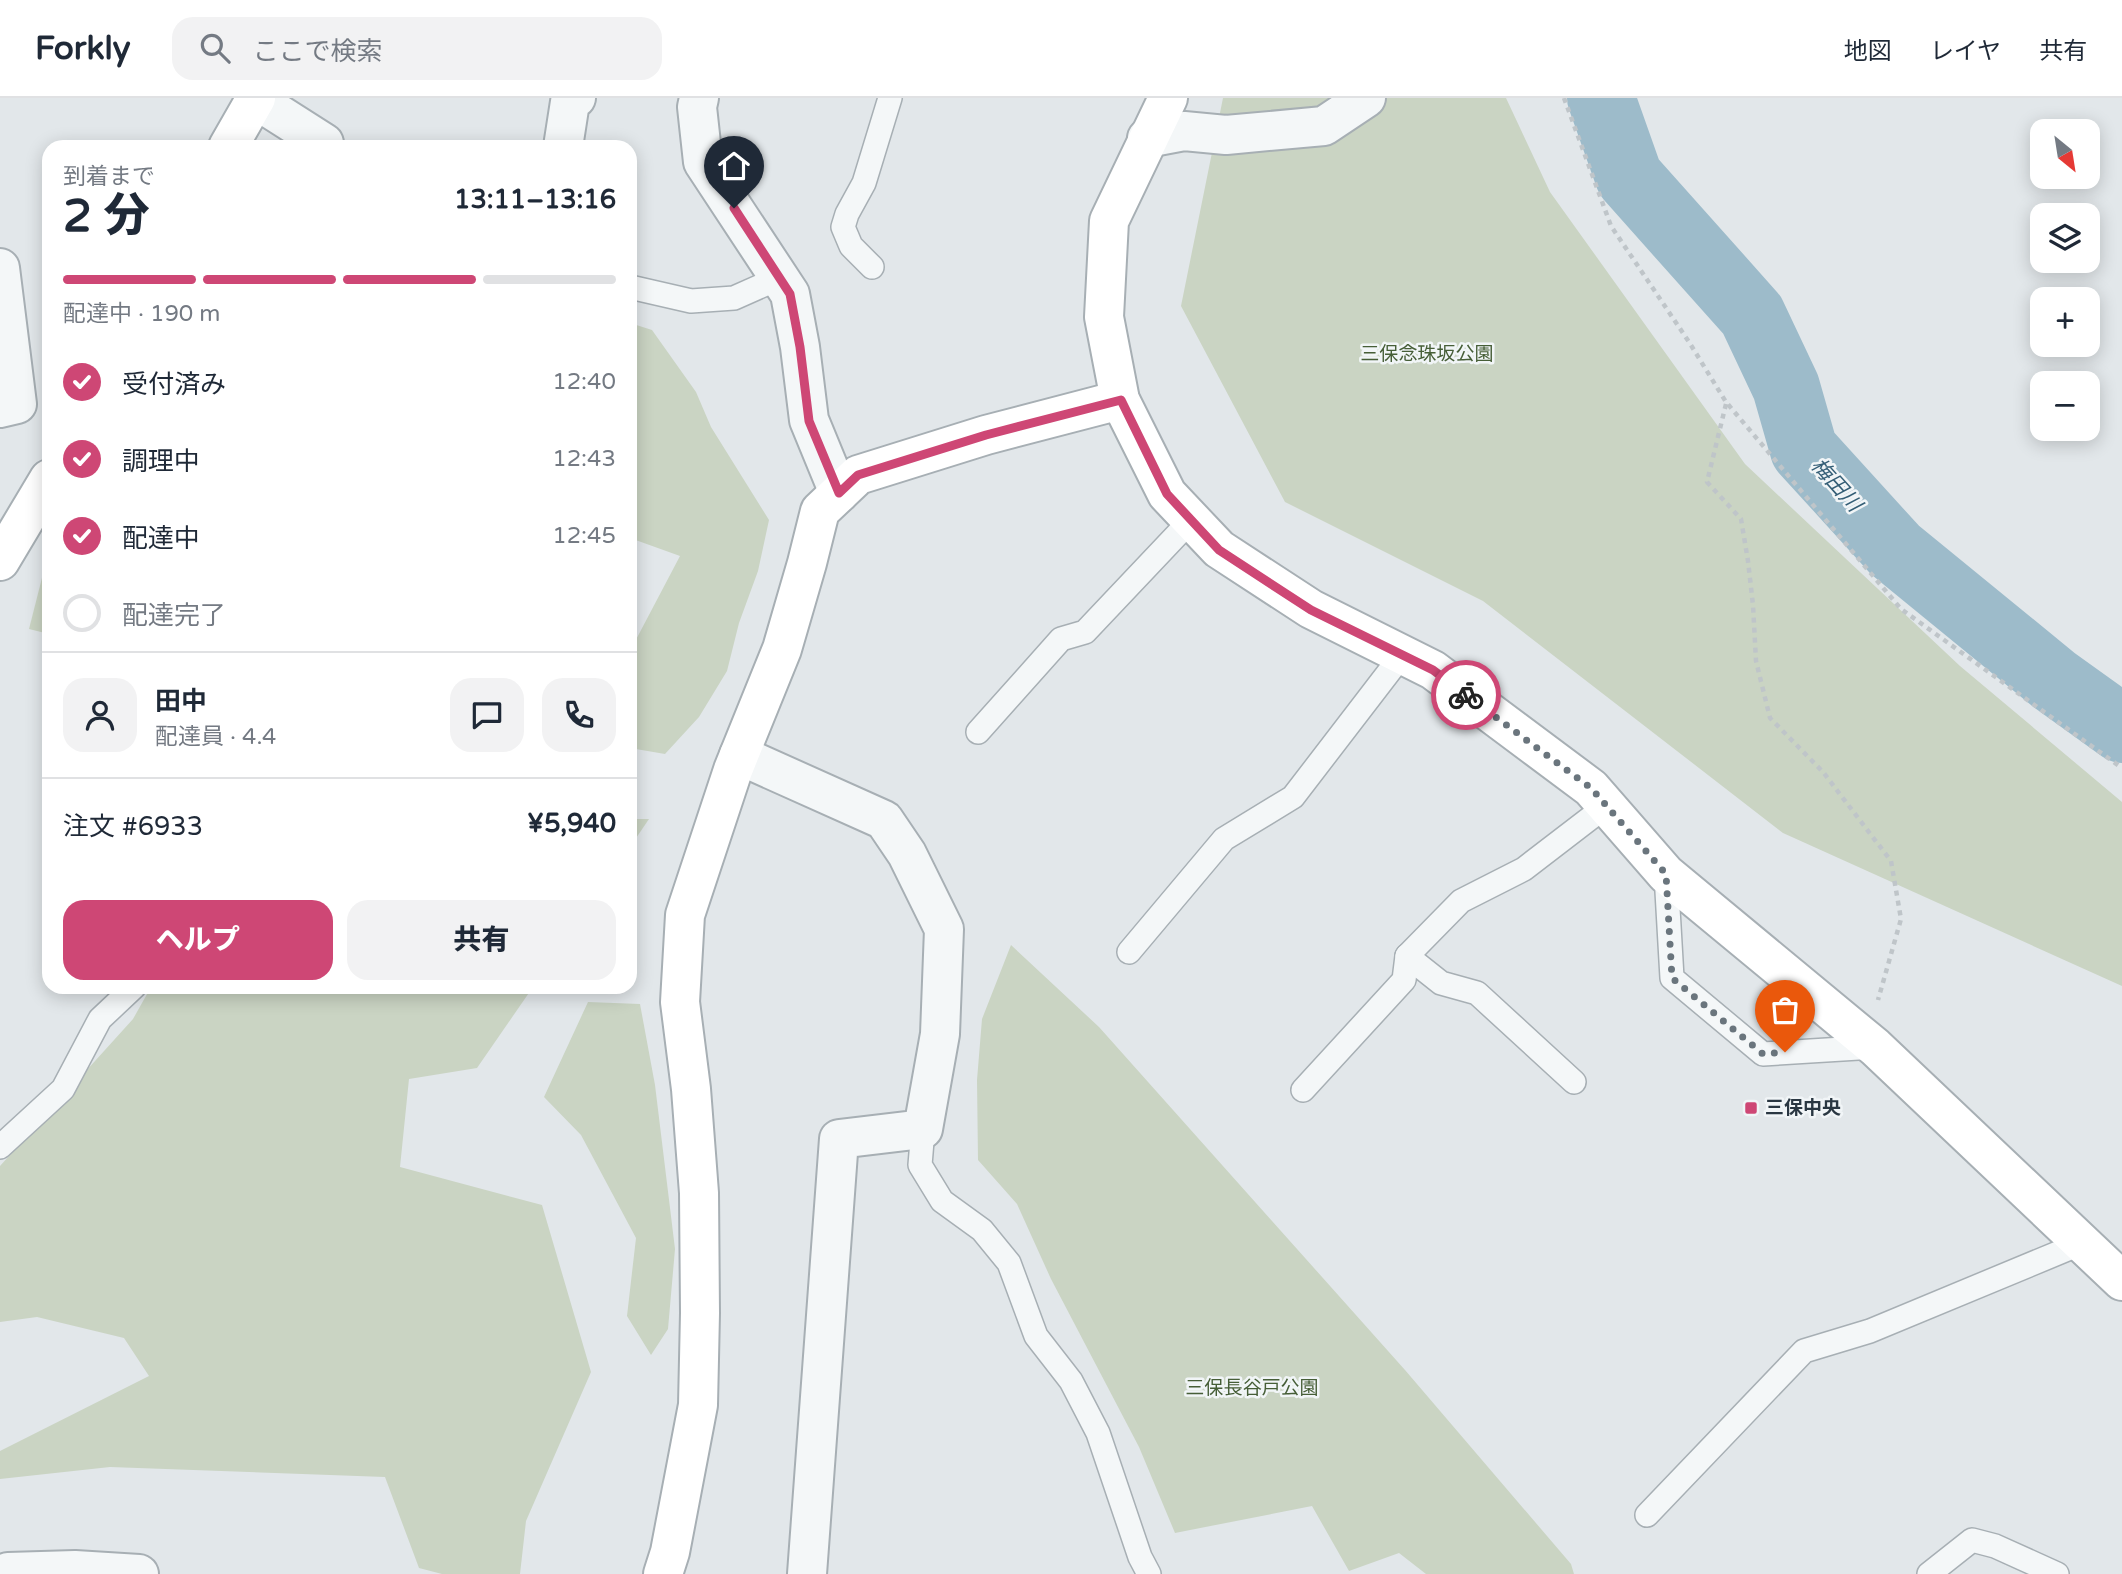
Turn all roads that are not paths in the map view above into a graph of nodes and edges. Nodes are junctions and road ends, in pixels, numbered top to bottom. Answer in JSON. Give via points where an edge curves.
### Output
{"nodes":[{"id":1,"x":256,"y":98,"type":"edge"},
{"id":2,"x":576,"y":98,"type":"edge"},
{"id":3,"x":699,"y":98,"type":"edge"},
{"id":4,"x":890,"y":98,"type":"edge"},
{"id":5,"x":1168,"y":98,"type":"edge"},
{"id":6,"x":1366,"y":98,"type":"edge"},
{"id":7,"x":1147,"y":138,"type":"junction"},
{"id":8,"x":232,"y":140,"type":"edge"},
{"id":9,"x":319,"y":140,"type":"edge"},
{"id":10,"x":564,"y":140,"type":"edge"},
{"id":11,"x":872,"y":267,"type":"dead end"},
{"id":12,"x":0,"y":268,"type":"edge"},
{"id":13,"x":779,"y":278,"type":"junction"},
{"id":14,"x":637,"y":289,"type":"edge"},
{"id":15,"x":1121,"y":400,"type":"junction"},
{"id":16,"x":0,"y":408,"type":"edge"},
{"id":17,"x":42,"y":491,"type":"edge"},
{"id":18,"x":839,"y":493,"type":"junction"},
{"id":19,"x":1191,"y":520,"type":"junction"},
{"id":20,"x":0,"y":561,"type":"edge"},
{"id":21,"x":1402,"y":654,"type":"junction"},
{"id":22,"x":978,"y":732,"type":"dead end"},
{"id":23,"x":738,"y":755,"type":"junction"},
{"id":24,"x":1606,"y":806,"type":"junction"},
{"id":25,"x":1666,"y":874,"type":"junction"},
{"id":26,"x":1129,"y":952,"type":"dead end"},
{"id":27,"x":1407,"y":956,"type":"junction"},
{"id":28,"x":127,"y":994,"type":"edge"},
{"id":29,"x":1875,"y":1047,"type":"junction"},
{"id":30,"x":1574,"y":1083,"type":"dead end"},
{"id":31,"x":1303,"y":1090,"type":"dead end"},
{"id":32,"x":923,"y":1129,"type":"junction"},
{"id":33,"x":0,"y":1147,"type":"edge"},
{"id":34,"x":2082,"y":1243,"type":"junction"},
{"id":35,"x":2122,"y":1281,"type":"edge"},
{"id":36,"x":1647,"y":1515,"type":"dead end"},
{"id":37,"x":4,"y":1574,"type":"edge"},
{"id":38,"x":139,"y":1574,"type":"edge"},
{"id":39,"x":663,"y":1574,"type":"edge"},
{"id":40,"x":807,"y":1574,"type":"edge"},
{"id":41,"x":1149,"y":1574,"type":"edge"},
{"id":42,"x":1929,"y":1574,"type":"edge"},
{"id":43,"x":2057,"y":1574,"type":"edge"}],
"edges":[{"from":1,"to":8,"type":"street"},
{"from":1,"to":9,"type":"street"},
{"from":2,"to":10,"type":"street","via":[[570,102]]},
{"from":3,"to":13,"type":"street","via":[[703,162]]},
{"from":4,"to":11,"type":"lane","via":[[864,183],[844,227],[851,246]]},
{"from":5,"to":7,"type":"street"},
{"from":6,"to":7,"type":"street","via":[[1324,126],[1226,135],[1184,131]]},
{"from":7,"to":15,"type":"street","via":[[1109,221],[1104,317]]},
{"from":12,"to":16,"type":"street","via":[[17,404]]},
{"from":13,"to":14,"type":"lane","via":[[734,298],[691,301]]},
{"from":13,"to":18,"type":"street","via":[[790,294],[809,421]]},
{"from":15,"to":18,"type":"street","via":[[858,475]]},
{"from":15,"to":19,"type":"street","via":[[1167,494]]},
{"from":17,"to":20,"type":"street"},
{"from":18,"to":23,"type":"street","via":[[820,511],[782,649]]},
{"from":19,"to":21,"type":"street","via":[[1219,550],[1311,610]]},
{"from":19,"to":22,"type":"lane","via":[[1085,632],[1061,639]]},
{"from":21,"to":24,"type":"street","via":[[1433,670],[1591,788]]},
{"from":21,"to":26,"type":"lane","via":[[1293,797],[1224,839]]},
{"from":23,"to":32,"type":"street","via":[[884,820],[907,854],[944,929],[940,1034]]},
{"from":23,"to":39,"type":"street","via":[[685,915],[680,1002],[699,1193],[698,1405]]},
{"from":24,"to":25,"type":"street"},
{"from":24,"to":27,"type":"lane","via":[[1524,869],[1461,901]]},
{"from":25,"to":29,"type":"street"},
{"from":25,"to":29,"type":"lane","via":[[1672,978],[1763,1054]]},
{"from":27,"to":30,"type":"lane","via":[[1441,983],[1477,993]]},
{"from":27,"to":31,"type":"lane","via":[[1404,980]]},
{"from":28,"to":33,"type":"lane","via":[[100,1019],[63,1089]]},
{"from":29,"to":34,"type":"street"},
{"from":32,"to":40,"type":"street","via":[[839,1139]]},
{"from":32,"to":41,"type":"lane","via":[[920,1164],[942,1201],[982,1230],[1009,1263],[1036,1336],[1071,1381],[1098,1433]]},
{"from":34,"to":35,"type":"street"},
{"from":34,"to":36,"type":"lane","via":[[1870,1331],[1804,1351]]},
{"from":37,"to":38,"type":"street","via":[[75,1570]]},
{"from":42,"to":43,"type":"lane","via":[[1972,1540]]}]}
